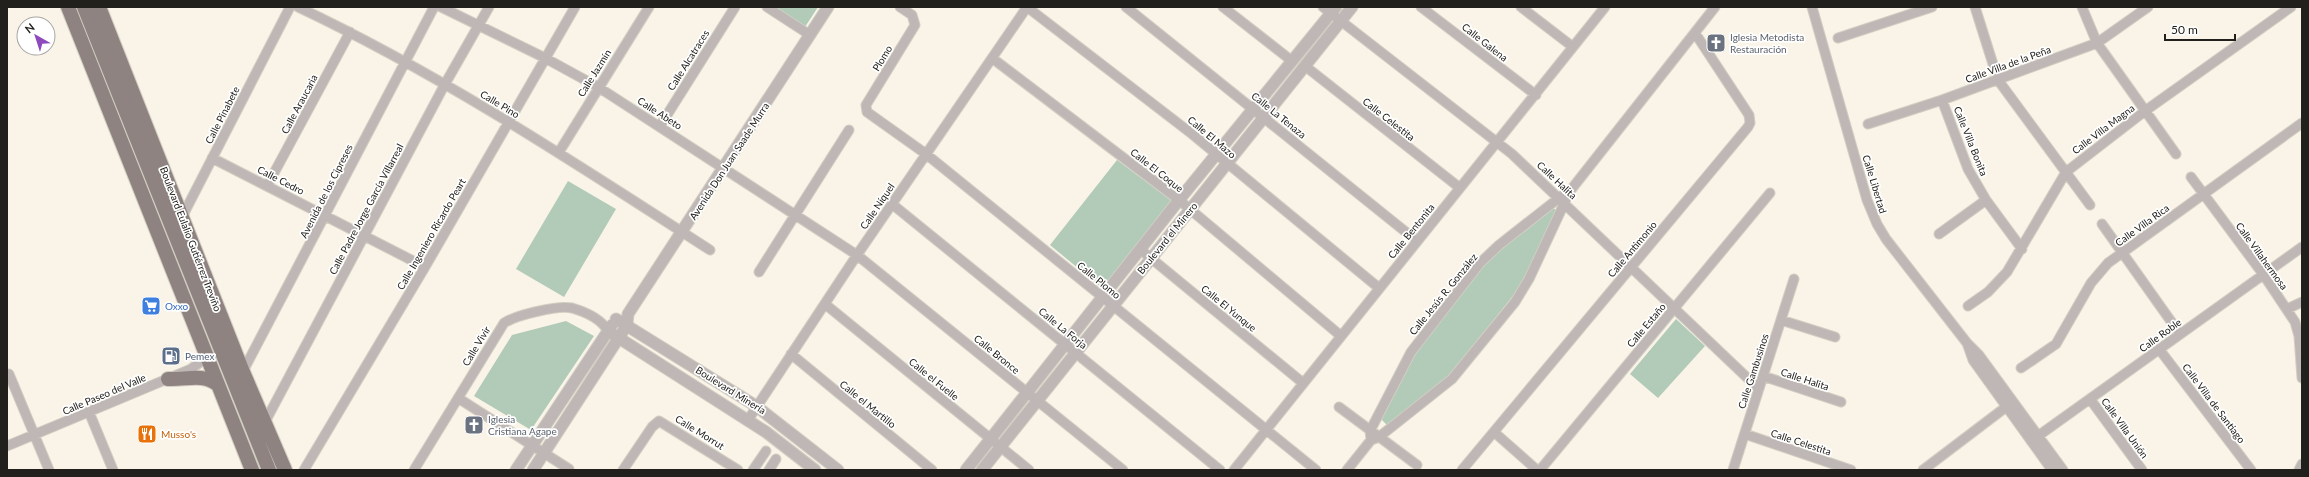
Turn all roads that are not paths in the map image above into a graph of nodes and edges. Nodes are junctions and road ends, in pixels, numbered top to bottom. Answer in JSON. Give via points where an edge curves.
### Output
{"nodes":[{"id":1,"x":68,"y":7,"type":"edge"},
{"id":2,"x":84,"y":7,"type":"edge"},
{"id":3,"x":290,"y":7,"type":"edge"},
{"id":4,"x":298,"y":7,"type":"edge"},
{"id":5,"x":434,"y":7,"type":"edge"},
{"id":6,"x":441,"y":7,"type":"edge"},
{"id":7,"x":489,"y":7,"type":"edge"},
{"id":8,"x":574,"y":7,"type":"edge"},
{"id":9,"x":649,"y":7,"type":"edge"},
{"id":10,"x":734,"y":7,"type":"edge"},
{"id":11,"x":767,"y":7,"type":"edge"},
{"id":12,"x":828,"y":7,"type":"edge"},
{"id":13,"x":900,"y":7,"type":"edge"},
{"id":14,"x":1027,"y":7,"type":"edge"},
{"id":15,"x":1126,"y":7,"type":"edge"},
{"id":16,"x":1224,"y":7,"type":"edge"},
{"id":17,"x":1352,"y":7,"type":"edge"},
{"id":18,"x":1421,"y":7,"type":"edge"},
{"id":19,"x":1521,"y":7,"type":"edge"},
{"id":20,"x":1605,"y":7,"type":"edge"},
{"id":21,"x":1715,"y":7,"type":"edge"},
{"id":22,"x":1812,"y":7,"type":"edge"},
{"id":23,"x":1932,"y":7,"type":"edge"},
{"id":24,"x":1975,"y":7,"type":"edge"},
{"id":25,"x":2082,"y":7,"type":"edge"},
{"id":26,"x":2148,"y":7,"type":"edge"},
{"id":27,"x":2291,"y":7,"type":"edge"},
{"id":28,"x":1330,"y":9,"type":"edge"},
{"id":29,"x":104,"y":10,"type":"edge"},
{"id":30,"x":1342,"y":21,"type":"junction"},
{"id":31,"x":478,"y":25,"type":"junction"},
{"id":32,"x":94,"y":32,"type":"junction"},
{"id":33,"x":350,"y":32,"type":"junction"},
{"id":34,"x":1695,"y":33,"type":"junction"},
{"id":35,"x":810,"y":35,"type":"junction"},
{"id":36,"x":1838,"y":38,"type":"dead end"},
{"id":37,"x":2097,"y":43,"type":"junction"},
{"id":38,"x":1573,"y":47,"type":"junction"},
{"id":39,"x":545,"y":58,"type":"junction"},
{"id":40,"x":992,"y":58,"type":"junction"},
{"id":41,"x":406,"y":61,"type":"junction"},
{"id":42,"x":1292,"y":61,"type":"junction"},
{"id":43,"x":1305,"y":66,"type":"junction"},
{"id":44,"x":1998,"y":80,"type":"junction"},
{"id":45,"x":445,"y":84,"type":"junction"},
{"id":46,"x":598,"y":87,"type":"junction"},
{"id":47,"x":1536,"y":95,"type":"junction"},
{"id":48,"x":1942,"y":100,"type":"junction"},
{"id":49,"x":1254,"y":109,"type":"junction"},
{"id":50,"x":866,"y":110,"type":"joint"},
{"id":51,"x":2145,"y":111,"type":"junction"},
{"id":52,"x":1264,"y":117,"type":"junction"},
{"id":53,"x":509,"y":122,"type":"junction"},
{"id":54,"x":2302,"y":123,"type":"edge"},
{"id":55,"x":1868,"y":124,"type":"dead end"},
{"id":56,"x":660,"y":126,"type":"junction"},
{"id":57,"x":849,"y":130,"type":"dead end"},
{"id":58,"x":1497,"y":142,"type":"junction"},
{"id":59,"x":559,"y":152,"type":"junction"},
{"id":60,"x":926,"y":154,"type":"junction"},
{"id":61,"x":2176,"y":154,"type":"dead end"},
{"id":62,"x":1216,"y":155,"type":"junction"},
{"id":63,"x":212,"y":158,"type":"junction"},
{"id":64,"x":1226,"y":163,"type":"junction"},
{"id":65,"x":724,"y":168,"type":"junction"},
{"id":66,"x":2066,"y":172,"type":"junction"},
{"id":67,"x":2191,"y":177,"type":"dead end"},
{"id":68,"x":267,"y":186,"type":"junction"},
{"id":69,"x":1460,"y":188,"type":"junction"},
{"id":70,"x":1770,"y":193,"type":"dead end"},
{"id":71,"x":2204,"y":194,"type":"junction"},
{"id":72,"x":1179,"y":200,"type":"junction"},
{"id":73,"x":1562,"y":200,"type":"junction"},
{"id":74,"x":1986,"y":200,"type":"junction"},
{"id":75,"x":892,"y":204,"type":"junction"},
{"id":76,"x":2090,"y":205,"type":"dead end"},
{"id":77,"x":1191,"y":210,"type":"junction"},
{"id":78,"x":795,"y":213,"type":"junction"},
{"id":79,"x":183,"y":216,"type":"junction"},
{"id":80,"x":326,"y":216,"type":"junction"},
{"id":81,"x":2102,"y":224,"type":"dead end"},
{"id":82,"x":683,"y":232,"type":"junction"},
{"id":83,"x":174,"y":233,"type":"junction"},
{"id":84,"x":1939,"y":234,"type":"dead end"},
{"id":85,"x":364,"y":236,"type":"junction"},
{"id":86,"x":1417,"y":241,"type":"junction"},
{"id":87,"x":2302,"y":247,"type":"edge"},
{"id":88,"x":2022,"y":249,"type":"junction"},
{"id":89,"x":710,"y":250,"type":"dead end"},
{"id":90,"x":1141,"y":250,"type":"junction"},
{"id":91,"x":2122,"y":252,"type":"junction"},
{"id":92,"x":857,"y":255,"type":"junction"},
{"id":93,"x":1151,"y":258,"type":"junction"},
{"id":94,"x":425,"y":267,"type":"junction"},
{"id":95,"x":1631,"y":267,"type":"junction"},
{"id":96,"x":759,"y":272,"type":"dead end"},
{"id":97,"x":2263,"y":274,"type":"junction"},
{"id":98,"x":1794,"y":279,"type":"dead end"},
{"id":99,"x":1379,"y":288,"type":"junction"},
{"id":100,"x":1103,"y":298,"type":"junction"},
{"id":101,"x":2302,"y":302,"type":"edge"},
{"id":102,"x":825,"y":304,"type":"junction"},
{"id":103,"x":1113,"y":305,"type":"junction"},
{"id":104,"x":1968,"y":306,"type":"dead end"},
{"id":105,"x":1674,"y":308,"type":"junction"},
{"id":106,"x":2287,"y":310,"type":"junction"},
{"id":107,"x":628,"y":314,"type":"junction"},
{"id":108,"x":616,"y":319,"type":"junction"},
{"id":109,"x":208,"y":320,"type":"junction"},
{"id":110,"x":1781,"y":320,"type":"junction"},
{"id":111,"x":605,"y":326,"type":"junction"},
{"id":112,"x":627,"y":326,"type":"junction"},
{"id":113,"x":2180,"y":334,"type":"junction"},
{"id":114,"x":1341,"y":336,"type":"junction"},
{"id":115,"x":1835,"y":337,"type":"dead end"},
{"id":116,"x":619,"y":338,"type":"junction"},
{"id":117,"x":1065,"y":343,"type":"junction"},
{"id":118,"x":1967,"y":343,"type":"junction"},
{"id":119,"x":2160,"y":349,"type":"junction"},
{"id":120,"x":1075,"y":351,"type":"junction"},
{"id":121,"x":791,"y":354,"type":"junction"},
{"id":122,"x":207,"y":357,"type":"junction"},
{"id":123,"x":2021,"y":368,"type":"dead end"},
{"id":124,"x":243,"y":372,"type":"junction"},
{"id":125,"x":9,"y":374,"type":"dead end"},
{"id":126,"x":1763,"y":376,"type":"junction"},
{"id":127,"x":2302,"y":378,"type":"edge"},
{"id":128,"x":168,"y":379,"type":"junction"},
{"id":129,"x":1303,"y":383,"type":"junction"},
{"id":130,"x":218,"y":384,"type":"junction"},
{"id":131,"x":234,"y":384,"type":"junction"},
{"id":132,"x":1759,"y":389,"type":"junction"},
{"id":133,"x":1026,"y":392,"type":"junction"},
{"id":134,"x":458,"y":398,"type":"junction"},
{"id":135,"x":2090,"y":399,"type":"junction"},
{"id":136,"x":1037,"y":400,"type":"junction"},
{"id":137,"x":1841,"y":402,"type":"dead end"},
{"id":138,"x":756,"y":406,"type":"junction"},
{"id":139,"x":1339,"y":407,"type":"dead end"},
{"id":140,"x":2006,"y":407,"type":"junction"},
{"id":141,"x":88,"y":412,"type":"junction"},
{"id":142,"x":748,"y":420,"type":"junction"},
{"id":143,"x":265,"y":422,"type":"junction"},
{"id":144,"x":1266,"y":430,"type":"junction"},
{"id":145,"x":1494,"y":432,"type":"junction"},
{"id":146,"x":1745,"y":434,"type":"junction"},
{"id":147,"x":35,"y":435,"type":"junction"},
{"id":148,"x":1373,"y":436,"type":"junction"},
{"id":149,"x":990,"y":438,"type":"junction"},
{"id":150,"x":2035,"y":439,"type":"junction"},
{"id":151,"x":532,"y":444,"type":"junction"},
{"id":152,"x":7,"y":446,"type":"edge"},
{"id":153,"x":999,"y":446,"type":"junction"},
{"id":154,"x":766,"y":451,"type":"dead end"},
{"id":155,"x":545,"y":452,"type":"junction"},
{"id":156,"x":776,"y":459,"type":"dead end"},
{"id":157,"x":2302,"y":464,"type":"edge"},
{"id":158,"x":1417,"y":466,"type":"dead end"},
{"id":159,"x":1934,"y":467,"type":"edge"},
{"id":160,"x":569,"y":469,"type":"dead end"},
{"id":161,"x":49,"y":470,"type":"edge"},
{"id":162,"x":112,"y":470,"type":"edge"},
{"id":163,"x":252,"y":470,"type":"edge"},
{"id":164,"x":269,"y":470,"type":"edge"},
{"id":165,"x":285,"y":470,"type":"edge"},
{"id":166,"x":304,"y":470,"type":"edge"},
{"id":167,"x":414,"y":470,"type":"edge"},
{"id":168,"x":516,"y":470,"type":"edge"},
{"id":169,"x":534,"y":470,"type":"edge"},
{"id":170,"x":623,"y":470,"type":"edge"},
{"id":171,"x":738,"y":470,"type":"edge"},
{"id":172,"x":753,"y":470,"type":"edge"},
{"id":173,"x":769,"y":470,"type":"edge"},
{"id":174,"x":815,"y":470,"type":"edge"},
{"id":175,"x":838,"y":470,"type":"edge"},
{"id":176,"x":932,"y":470,"type":"edge"},
{"id":177,"x":966,"y":470,"type":"edge"},
{"id":178,"x":982,"y":470,"type":"edge"},
{"id":179,"x":1029,"y":470,"type":"edge"},
{"id":180,"x":1123,"y":470,"type":"edge"},
{"id":181,"x":1220,"y":470,"type":"edge"},
{"id":182,"x":1234,"y":470,"type":"edge"},
{"id":183,"x":1316,"y":470,"type":"edge"},
{"id":184,"x":1347,"y":470,"type":"edge"},
{"id":185,"x":1462,"y":470,"type":"edge"},
{"id":186,"x":1538,"y":470,"type":"edge"},
{"id":187,"x":1733,"y":470,"type":"edge"},
{"id":188,"x":1851,"y":470,"type":"edge"},
{"id":189,"x":1923,"y":470,"type":"edge"},
{"id":190,"x":2052,"y":470,"type":"edge"},
{"id":191,"x":2063,"y":470,"type":"edge"},
{"id":192,"x":2142,"y":470,"type":"edge"},
{"id":193,"x":2251,"y":470,"type":"edge"},
{"id":194,"x":2299,"y":470,"type":"edge"}],
"edges":[{"from":1,"to":122,"type":"main road"},
{"from":2,"to":32,"type":"main road","name":"Boulevard Eulalio Gutiérrez Treviño"},
{"from":3,"to":63,"type":"street","name":"Calle Pinabete"},
{"from":4,"to":33,"type":"street","name":"Calle Pino"},
{"from":5,"to":41,"type":"street","name":"Avenida de los Cipreses"},
{"from":6,"to":31,"type":"street","name":"Calle Abeto"},
{"from":7,"to":31,"type":"street","name":"Calle Padre Jorge García Villarreal"},
{"from":8,"to":39,"type":"street","name":"Calle Ingeniero Ricardo Peart"},
{"from":9,"to":46,"type":"street","name":"Calle Jazmín"},
{"from":10,"to":56,"type":"street","name":"Calle Alcatraces"},
{"from":11,"to":35,"type":"street"},
{"from":12,"to":35,"type":"street","name":"Avenida Don Juan Saade Murra"},
{"from":13,"to":50,"type":"street","name":"Plomo","via":[[914,18],[915,25],[866,105]]},
{"from":14,"to":40,"type":"street","name":"Calle Níquel"},
{"from":14,"to":62,"type":"street","name":"Calle El Mazo"},
{"from":15,"to":49,"type":"street","name":"Calle La Tenaza"},
{"from":16,"to":42,"type":"street"},
{"from":17,"to":30,"type":"street","name":"Boulevard el Minero"},
{"from":18,"to":47,"type":"street","name":"Calle Galena"},
{"from":19,"to":38,"type":"street"},
{"from":20,"to":38,"type":"street","name":"Calle Bentonita"},
{"from":21,"to":34,"type":"street","name":"Calle Jesús R. González"},
{"from":22,"to":118,"type":"street","name":"Calle Libertad","via":[[1872,214],[1886,239]]},
{"from":23,"to":36,"type":"street"},
{"from":24,"to":44,"type":"street"},
{"from":25,"to":37,"type":"street"},
{"from":26,"to":37,"type":"street","name":"Calle Villa de la Peña"},
{"from":27,"to":51,"type":"street","name":"Calle Villa Magna"},
{"from":28,"to":30,"type":"street","name":"Calle Halita"},
{"from":28,"to":42,"type":"street","name":"Boulevard el Minero"},
{"from":29,"to":32,"type":"street"},
{"from":29,"to":79,"type":"main road","name":"Boulevard Eulalio Gutiérrez Treviño"},
{"from":30,"to":43,"type":"street","name":"Boulevard el Minero"},
{"from":30,"to":58,"type":"street","name":"Calle Halita"},
{"from":31,"to":39,"type":"street","name":"Calle Abeto"},
{"from":31,"to":45,"type":"street","name":"Calle Padre Jorge García Villarreal"},
{"from":32,"to":83,"type":"main road","name":"Boulevard Eulalio Gutiérrez Treviño"},
{"from":33,"to":41,"type":"street","name":"Calle Pino"},
{"from":33,"to":68,"type":"street","name":"Calle Araucaria"},
{"from":34,"to":73,"type":"street","name":"Calle Jesús R. González"},
{"from":34,"to":95,"type":"street","name":"Calle Antimonio","via":[[1749,115],[1750,123]]},
{"from":35,"to":65,"type":"street","name":"Avenida Don Juan Saade Murra"},
{"from":37,"to":44,"type":"street","name":"Calle Villa de la Peña"},
{"from":37,"to":51,"type":"street"},
{"from":38,"to":47,"type":"street","name":"Calle Bentonita"},
{"from":39,"to":46,"type":"street","name":"Calle Abeto"},
{"from":39,"to":53,"type":"street","name":"Calle Ingeniero Ricardo Peart"},
{"from":40,"to":60,"type":"street","name":"Calle Níquel"},
{"from":40,"to":72,"type":"street","name":"Calle El Coque"},
{"from":41,"to":45,"type":"street","name":"Calle Pino"},
{"from":41,"to":80,"type":"street","name":"Avenida de los Cipreses"},
{"from":42,"to":49,"type":"street","name":"Boulevard el Minero"},
{"from":43,"to":52,"type":"street","name":"Boulevard el Minero"},
{"from":43,"to":69,"type":"street","name":"Calle Celestita"},
{"from":44,"to":48,"type":"street","name":"Calle Villa de la Peña"},
{"from":44,"to":66,"type":"street"},
{"from":45,"to":53,"type":"street","name":"Calle Pino"},
{"from":45,"to":85,"type":"street","name":"Calle Padre Jorge García Villarreal"},
{"from":46,"to":56,"type":"street","name":"Calle Abeto"},
{"from":46,"to":59,"type":"street","name":"Calle Jazmín"},
{"from":47,"to":58,"type":"street","name":"Calle Bentonita"},
{"from":48,"to":55,"type":"street","name":"Calle Villa de la Peña"},
{"from":48,"to":74,"type":"street","name":"Calle Villa Bonita","via":[[1968,169]]},
{"from":49,"to":52,"type":"street","name":"Calle La Tenaza"},
{"from":49,"to":62,"type":"street","name":"Boulevard el Minero"},
{"from":50,"to":60,"type":"street","name":"Calle Plomo"},
{"from":51,"to":61,"type":"street"},
{"from":51,"to":66,"type":"street","name":"Calle Villa Magna"},
{"from":52,"to":64,"type":"street","name":"Boulevard el Minero"},
{"from":52,"to":86,"type":"street","name":"Calle La Tenaza"},
{"from":53,"to":59,"type":"street","name":"Calle Pino"},
{"from":53,"to":94,"type":"street","name":"Calle Ingeniero Ricardo Peart"},
{"from":54,"to":71,"type":"street","name":"Calle Villa Rica"},
{"from":56,"to":65,"type":"street","name":"Calle Abeto"},
{"from":57,"to":78,"type":"street"},
{"from":58,"to":69,"type":"street","name":"Calle Bentonita"},
{"from":58,"to":73,"type":"street","name":"Calle Halita"},
{"from":59,"to":82,"type":"street","name":"Calle Pino"},
{"from":60,"to":75,"type":"street","name":"Calle Níquel"},
{"from":60,"to":100,"type":"street","name":"Calle Plomo"},
{"from":62,"to":64,"type":"street","name":"Calle El Mazo"},
{"from":62,"to":72,"type":"street","name":"Boulevard el Minero"},
{"from":63,"to":68,"type":"street","name":"Calle Cedro"},
{"from":63,"to":79,"type":"street","name":"Calle Pinabete"},
{"from":64,"to":77,"type":"street","name":"Boulevard el Minero"},
{"from":64,"to":99,"type":"street","name":"Calle El Mazo"},
{"from":65,"to":78,"type":"street","name":"Calle Abeto"},
{"from":65,"to":82,"type":"street","name":"Avenida Don Juan Saade Murra"},
{"from":66,"to":76,"type":"street"},
{"from":66,"to":88,"type":"street","name":"Calle Villa Magna"},
{"from":67,"to":71,"type":"street","name":"Calle Villahermosa"},
{"from":68,"to":80,"type":"street","name":"Calle Cedro"},
{"from":69,"to":86,"type":"street","name":"Calle Bentonita"},
{"from":70,"to":105,"type":"street","name":"Calle Estaño"},
{"from":71,"to":91,"type":"street","name":"Calle Villa Rica"},
{"from":71,"to":97,"type":"street","name":"Calle Villahermosa"},
{"from":72,"to":77,"type":"street","name":"Calle El Coque"},
{"from":72,"to":90,"type":"street","name":"Boulevard el Minero"},
{"from":73,"to":95,"type":"street","name":"Calle Halita"},
{"from":73,"to":148,"type":"street","name":"Calle Jesús R. González","via":[[1499,245],[1480,263],[1407,357]]},
{"from":73,"to":148,"type":"street","name":"Calle Jesús R. González","via":[[1529,279],[1510,308],[1452,380]]},
{"from":74,"to":84,"type":"street"},
{"from":74,"to":88,"type":"street","name":"Calle Villa Bonita"},
{"from":75,"to":92,"type":"street","name":"Calle Níquel"},
{"from":75,"to":117,"type":"street","name":"Calle La Forja"},
{"from":77,"to":93,"type":"street","name":"Boulevard el Minero"},
{"from":77,"to":114,"type":"street","name":"Calle El Coque"},
{"from":78,"to":92,"type":"street","name":"Calle Abeto"},
{"from":78,"to":96,"type":"street"},
{"from":79,"to":83,"type":"street","name":"Calle Pinabete"},
{"from":79,"to":124,"type":"main road","name":"Boulevard Eulalio Gutiérrez Treviño"},
{"from":80,"to":85,"type":"street","name":"Calle Cedro"},
{"from":80,"to":124,"type":"street","name":"Avenida de los Cipreses"},
{"from":81,"to":91,"type":"street"},
{"from":82,"to":89,"type":"street","name":"Calle Pino"},
{"from":82,"to":107,"type":"street","name":"Avenida Don Juan Saade Murra"},
{"from":83,"to":109,"type":"main road","name":"Boulevard Eulalio Gutiérrez Treviño"},
{"from":85,"to":94,"type":"street","name":"Calle Cedro"},
{"from":85,"to":143,"type":"street","name":"Calle Padre Jorge García Villarreal"},
{"from":86,"to":99,"type":"street","name":"Calle Bentonita"},
{"from":87,"to":97,"type":"street","name":"Calle Roble"},
{"from":88,"to":104,"type":"street","name":"Calle Villa Magna","via":[[1996,285]]},
{"from":90,"to":93,"type":"street","name":"Calle El Yunque"},
{"from":90,"to":100,"type":"street","name":"Boulevard el Minero"},
{"from":91,"to":113,"type":"street"},
{"from":91,"to":123,"type":"street","name":"Calle Villa Rica","via":[[2099,272],[2056,344]]},
{"from":92,"to":102,"type":"street","name":"Calle Níquel"},
{"from":92,"to":133,"type":"street","name":"Calle Bronce"},
{"from":93,"to":103,"type":"street","name":"Boulevard el Minero"},
{"from":93,"to":129,"type":"street","name":"Calle El Yunque"},
{"from":94,"to":166,"type":"street","name":"Calle Ingeniero Ricardo Peart"},
{"from":95,"to":105,"type":"street","name":"Calle Halita"},
{"from":95,"to":145,"type":"street","name":"Calle Antimonio"},
{"from":97,"to":106,"type":"street","name":"Calle Villahermosa"},
{"from":97,"to":113,"type":"street","name":"Calle Roble"},
{"from":98,"to":110,"type":"street","name":"Calle Gambusinos"},
{"from":99,"to":114,"type":"street","name":"Calle Bentonita"},
{"from":100,"to":103,"type":"street","name":"Calle Plomo"},
{"from":100,"to":117,"type":"street","name":"Boulevard el Minero"},
{"from":101,"to":106,"type":"street"},
{"from":102,"to":121,"type":"street","name":"Calle Níquel"},
{"from":102,"to":149,"type":"street","name":"Calle el Fuelle"},
{"from":103,"to":120,"type":"street","name":"Boulevard el Minero"},
{"from":103,"to":144,"type":"street","name":"Calle Plomo"},
{"from":105,"to":132,"type":"street","name":"Calle Halita"},
{"from":105,"to":186,"type":"street","name":"Calle Estaño"},
{"from":106,"to":127,"type":"street","name":"Calle Villahermosa","via":[[2295,322],[2299,336]]},
{"from":107,"to":108,"type":"street"},
{"from":107,"to":112,"type":"street","name":"Avenida Don Juan Saade Murra"},
{"from":108,"to":111,"type":"street"},
{"from":108,"to":112,"type":"street","name":"Boulevard Minería"},
{"from":109,"to":122,"type":"main road","via":[[211,345]]},
{"from":109,"to":131,"type":"main road","name":"Boulevard Eulalio Gutiérrez Treviño"},
{"from":110,"to":115,"type":"street"},
{"from":110,"to":126,"type":"street","name":"Calle Gambusinos"},
{"from":111,"to":116,"type":"street","name":"Boulevard Minería"},
{"from":111,"to":134,"type":"street","name":"Calle Vivir","via":[[579,311],[566,308],[510,319],[498,329]]},
{"from":111,"to":151,"type":"street"},
{"from":112,"to":116,"type":"street","name":"Avenida Don Juan Saade Murra"},
{"from":112,"to":138,"type":"street","name":"Boulevard Minería"},
{"from":113,"to":119,"type":"street","name":"Calle Roble"},
{"from":114,"to":129,"type":"street","name":"Calle Bentonita"},
{"from":116,"to":142,"type":"street","name":"Boulevard Minería"},
{"from":116,"to":155,"type":"street","name":"Avenida Don Juan Saade Murra"},
{"from":117,"to":120,"type":"street","name":"Calle La Forja"},
{"from":117,"to":133,"type":"street","name":"Boulevard el Minero"},
{"from":118,"to":140,"type":"street","name":"Calle Libertad","via":[[1973,360]]},
{"from":118,"to":150,"type":"street","name":"Calle Libertad","via":[[1979,355]]},
{"from":119,"to":135,"type":"street","name":"Calle Roble"},
{"from":119,"to":193,"type":"street","name":"Calle Villa de Santiago"},
{"from":120,"to":136,"type":"street","name":"Boulevard el Minero"},
{"from":120,"to":181,"type":"street","name":"Calle La Forja"},
{"from":121,"to":138,"type":"street","name":"Calle Níquel"},
{"from":121,"to":176,"type":"street","name":"Calle el Martillo"},
{"from":122,"to":128,"type":"street","name":"Calle Paseo del Valle","via":[[191,369]]},
{"from":122,"to":130,"type":"main road"},
{"from":124,"to":131,"type":"street","name":"Avenida de los Cipreses"},
{"from":124,"to":143,"type":"main road","name":"Boulevard Eulalio Gutiérrez Treviño"},
{"from":125,"to":147,"type":"street"},
{"from":126,"to":132,"type":"street","name":"Calle Gambusinos"},
{"from":126,"to":137,"type":"street","name":"Calle Halita"},
{"from":128,"to":130,"type":"main road","via":[[206,377]]},
{"from":128,"to":141,"type":"street","name":"Calle Paseo del Valle"},
{"from":129,"to":144,"type":"street","name":"Calle Bentonita"},
{"from":130,"to":163,"type":"main road"},
{"from":131,"to":164,"type":"main road","name":"Boulevard Eulalio Gutiérrez Treviño"},
{"from":132,"to":146,"type":"street","name":"Calle Gambusinos"},
{"from":133,"to":136,"type":"street","name":"Calle Bronce"},
{"from":133,"to":149,"type":"street","name":"Boulevard el Minero"},
{"from":134,"to":151,"type":"street"},
{"from":134,"to":167,"type":"street","name":"Calle Vivir"},
{"from":135,"to":150,"type":"street","name":"Calle Roble"},
{"from":135,"to":192,"type":"street","name":"Calle Villa Unión"},
{"from":136,"to":153,"type":"street","name":"Boulevard el Minero"},
{"from":136,"to":180,"type":"street","name":"Calle Bronce"},
{"from":138,"to":142,"type":"street","name":"Calle Níquel"},
{"from":138,"to":175,"type":"street","name":"Boulevard Minería"},
{"from":139,"to":148,"type":"street"},
{"from":140,"to":150,"type":"street","name":"Calle Libertad"},
{"from":140,"to":159,"type":"street"},
{"from":141,"to":147,"type":"street","name":"Calle Paseo del Valle"},
{"from":141,"to":162,"type":"street"},
{"from":142,"to":174,"type":"street","name":"Boulevard Minería"},
{"from":143,"to":165,"type":"main road","name":"Boulevard Eulalio Gutiérrez Treviño"},
{"from":144,"to":182,"type":"street","name":"Calle Bentonita"},
{"from":144,"to":183,"type":"street","name":"Calle Plomo"},
{"from":145,"to":185,"type":"street","name":"Calle Antimonio"},
{"from":145,"to":186,"type":"street"},
{"from":146,"to":187,"type":"street","name":"Calle Gambusinos"},
{"from":146,"to":188,"type":"street","name":"Calle Celestita"},
{"from":147,"to":152,"type":"street","name":"Calle Paseo del Valle"},
{"from":147,"to":161,"type":"street"},
{"from":148,"to":158,"type":"street"},
{"from":148,"to":184,"type":"street","name":"Calle Jesús R. González"},
{"from":149,"to":153,"type":"street","name":"Calle el Fuelle"},
{"from":149,"to":177,"type":"street","name":"Boulevard el Minero"},
{"from":150,"to":190,"type":"street","name":"Calle Libertad"},
{"from":150,"to":191,"type":"street","name":"Calle Libertad"},
{"from":151,"to":155,"type":"street"},
{"from":151,"to":168,"type":"street"},
{"from":153,"to":178,"type":"street","name":"Boulevard el Minero"},
{"from":153,"to":179,"type":"street","name":"Calle el Fuelle"},
{"from":154,"to":172,"type":"street"},
{"from":155,"to":160,"type":"street"},
{"from":155,"to":169,"type":"street","name":"Avenida Don Juan Saade Murra"},
{"from":156,"to":173,"type":"street"},
{"from":157,"to":194,"type":"street"},
{"from":159,"to":189,"type":"street"},
{"from":170,"to":171,"type":"street","name":"Calle Morrut","via":[[652,427],[659,422]]}]}
